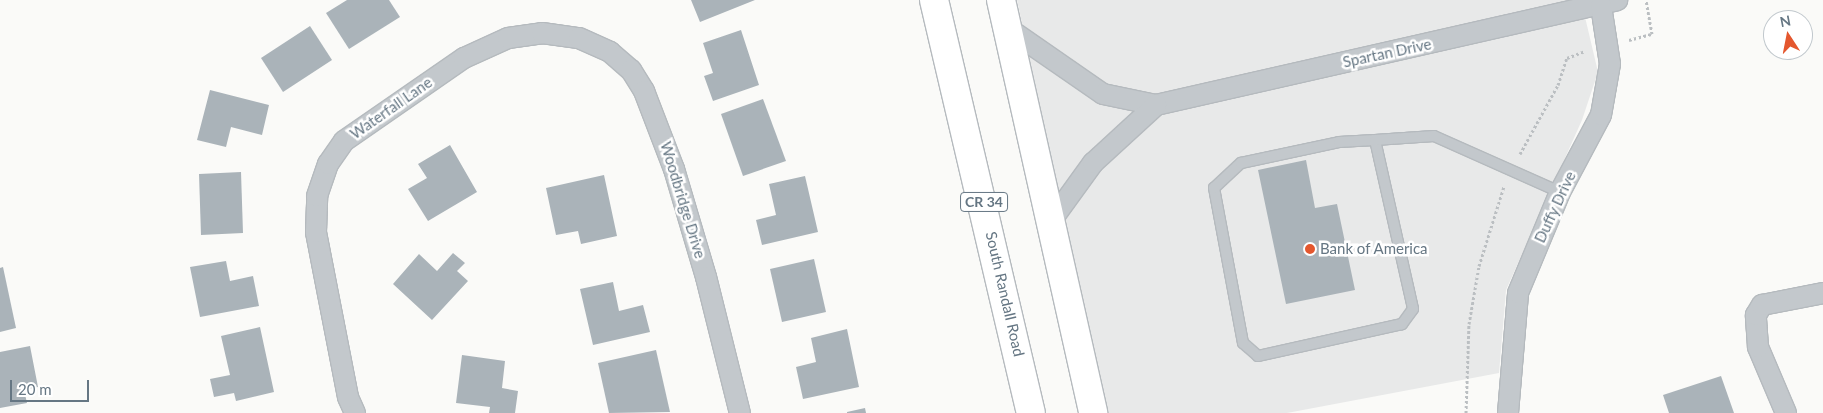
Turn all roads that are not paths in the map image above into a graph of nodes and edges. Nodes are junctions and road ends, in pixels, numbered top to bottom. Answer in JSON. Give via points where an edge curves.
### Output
{"nodes":[{"id":1,"x":934,"y":0,"type":"edge"},
{"id":2,"x":1001,"y":0,"type":"edge"},
{"id":3,"x":1606,"y":2,"type":"edge"},
{"id":4,"x":1009,"y":29,"type":"junction"},
{"id":5,"x":561,"y":34,"type":"joint"},
{"id":6,"x":1156,"y":104,"type":"junction"},
{"id":7,"x":1375,"y":140,"type":"junction"},
{"id":8,"x":1560,"y":192,"type":"junction"},
{"id":9,"x":1051,"y":221,"type":"junction"},
{"id":10,"x":1823,"y":293,"type":"edge"},
{"id":11,"x":355,"y":413,"type":"edge"},
{"id":12,"x":740,"y":413,"type":"edge"},
{"id":13,"x":1030,"y":413,"type":"edge"},
{"id":14,"x":1093,"y":413,"type":"edge"},
{"id":15,"x":1508,"y":413,"type":"edge"},
{"id":16,"x":1786,"y":413,"type":"edge"}],
"edges":[{"from":1,"to":13,"type":"main road","name":"South Randall Road","number":"CR 34"},
{"from":2,"to":4,"type":"main road"},
{"from":3,"to":6,"type":"street","name":"Spartan Drive"},
{"from":3,"to":8,"type":"street","name":"Duffy Drive","via":[[1610,64],[1601,115]]},
{"from":4,"to":6,"type":"street","name":"Spartan Drive","via":[[1103,94]]},
{"from":4,"to":9,"type":"main road"},
{"from":5,"to":11,"type":"street","name":"Waterfall Lane","via":[[523,34],[464,58],[344,141],[328,164],[317,196],[316,232],[348,398]]},
{"from":5,"to":12,"type":"street","name":"Woodbridge Drive","via":[[610,52],[631,70],[644,91],[674,169],[706,277]]},
{"from":6,"to":9,"type":"street","via":[[1093,163]]},
{"from":7,"to":7,"type":"lane","via":[[1339,142],[1241,163],[1214,188],[1243,342],[1258,356],[1402,324],[1413,309]]},
{"from":7,"to":8,"type":"lane","via":[[1434,136]]},
{"from":8,"to":15,"type":"street","name":"Duffy Drive","via":[[1518,293]]},
{"from":9,"to":14,"type":"main road"},
{"from":10,"to":16,"type":"street","via":[[1762,305],[1754,328]]}]}
